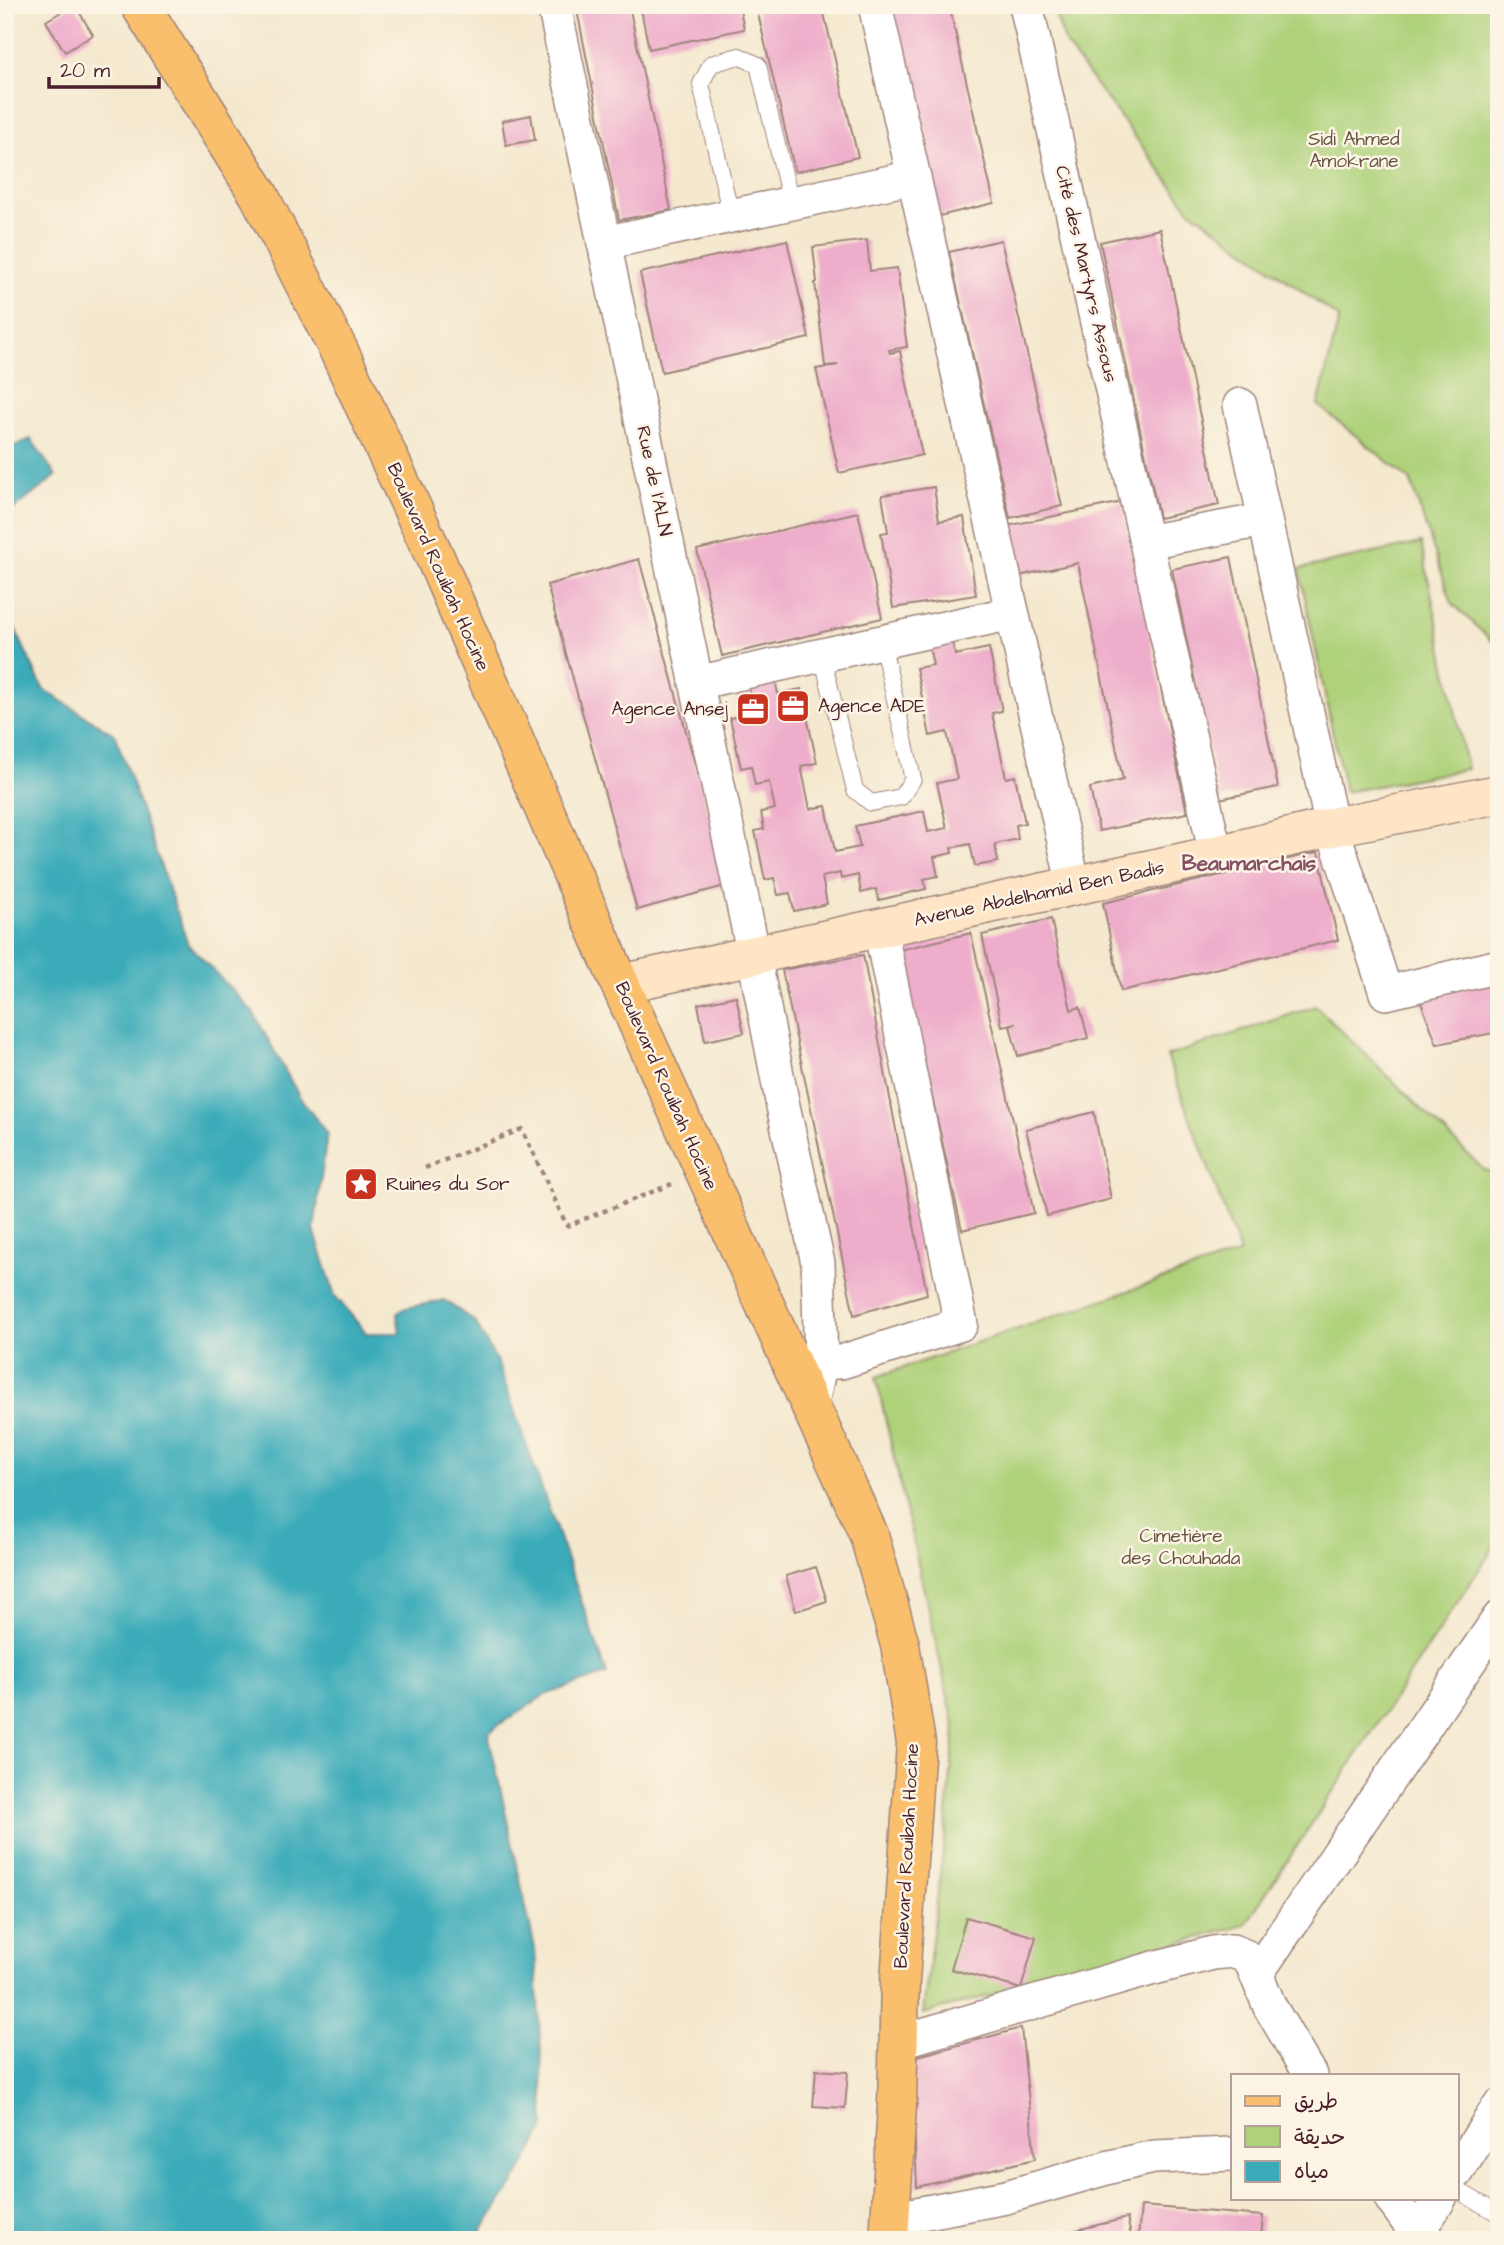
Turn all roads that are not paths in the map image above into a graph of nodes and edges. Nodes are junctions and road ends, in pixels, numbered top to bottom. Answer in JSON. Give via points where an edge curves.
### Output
{"nodes":[{"id":1,"x":140,"y":5,"type":"edge"},
{"id":2,"x":554,"y":5,"type":"edge"},
{"id":3,"x":875,"y":5,"type":"edge"},
{"id":4,"x":1026,"y":5,"type":"edge"},
{"id":5,"x":914,"y":177,"type":"junction"},
{"id":6,"x":791,"y":203,"type":"junction"},
{"id":7,"x":731,"y":216,"type":"junction"},
{"id":8,"x":604,"y":243,"type":"junction"},
{"id":9,"x":1240,"y":405,"type":"dead end"},
{"id":10,"x":1264,"y":520,"type":"junction"},
{"id":11,"x":1146,"y":542,"type":"junction"},
{"id":12,"x":1012,"y":614,"type":"junction"},
{"id":13,"x":882,"y":642,"type":"junction"},
{"id":14,"x":822,"y":655,"type":"junction"},
{"id":15,"x":696,"y":683,"type":"junction"},
{"id":16,"x":1499,"y":794,"type":"edge"},
{"id":17,"x":1332,"y":827,"type":"junction"},
{"id":18,"x":1216,"y":855,"type":"junction"},
{"id":19,"x":1074,"y":886,"type":"junction"},
{"id":20,"x":880,"y":928,"type":"junction"},
{"id":21,"x":754,"y":956,"type":"junction"},
{"id":22,"x":1499,"y":966,"type":"edge"},
{"id":23,"x":620,"y":984,"type":"junction"},
{"id":24,"x":821,"y":1362,"type":"junction"},
{"id":25,"x":811,"y":1407,"type":"junction"},
{"id":26,"x":1499,"y":1618,"type":"edge"},
{"id":27,"x":1257,"y":1973,"type":"junction"},
{"id":28,"x":898,"y":2042,"type":"junction"},
{"id":29,"x":1309,"y":2074,"type":"edge"},
{"id":30,"x":1499,"y":2106,"type":"edge"},
{"id":31,"x":1231,"y":2154,"type":"edge"},
{"id":32,"x":1458,"y":2170,"type":"edge"},
{"id":33,"x":1458,"y":2191,"type":"edge"},
{"id":34,"x":1392,"y":2200,"type":"edge"},
{"id":35,"x":1439,"y":2200,"type":"edge"},
{"id":36,"x":1499,"y":2214,"type":"edge"},
{"id":37,"x":889,"y":2230,"type":"edge"},
{"id":38,"x":1417,"y":2238,"type":"edge"}],
"edges":[{"from":1,"to":23,"type":"main road","name":"Boulevard Rouibah Hocine","via":[[259,195],[338,349],[434,555]]},
{"from":2,"to":8,"type":"street","name":"Rue de l'ALN"},
{"from":3,"to":5,"type":"street"},
{"from":4,"to":11,"type":"street","name":"Cité des Martyrs Assous"},
{"from":5,"to":6,"type":"street"},
{"from":5,"to":12,"type":"street"},
{"from":6,"to":7,"type":"street"},
{"from":6,"to":7,"type":"lane","via":[[758,65],[739,56],[711,64],[701,84]]},
{"from":7,"to":8,"type":"street"},
{"from":8,"to":15,"type":"street","name":"Rue de l'ALN"},
{"from":9,"to":10,"type":"street"},
{"from":10,"to":11,"type":"street"},
{"from":10,"to":17,"type":"street"},
{"from":11,"to":18,"type":"street","name":"Cité des Martyrs Assous"},
{"from":12,"to":13,"type":"street"},
{"from":12,"to":19,"type":"street"},
{"from":13,"to":14,"type":"street"},
{"from":13,"to":14,"type":"lane","via":[[913,779],[901,797],[872,803],[855,790]]},
{"from":14,"to":15,"type":"street"},
{"from":15,"to":21,"type":"street","name":"Rue de l'ALN"},
{"from":16,"to":17,"type":"main road","name":"Avenue Abdelhamid Ben Badis"},
{"from":17,"to":18,"type":"main road","name":"Avenue Abdelhamid Ben Badis"},
{"from":17,"to":22,"type":"street","via":[[1386,993]]},
{"from":18,"to":19,"type":"main road","name":"Avenue Abdelhamid Ben Badis"},
{"from":19,"to":20,"type":"main road","name":"Avenue Abdelhamid Ben Badis"},
{"from":20,"to":21,"type":"main road","name":"Avenue Abdelhamid Ben Badis"},
{"from":20,"to":24,"type":"street","via":[[961,1324],[841,1362]]},
{"from":21,"to":23,"type":"main road","name":"Avenue Abdelhamid Ben Badis"},
{"from":21,"to":24,"type":"street","name":"Rue de l'ALN","via":[[818,1263]]},
{"from":23,"to":25,"type":"main road","name":"Boulevard Rouibah Hocine"},
{"from":24,"to":25,"type":"street","name":"Rue de l'ALN"},
{"from":25,"to":28,"type":"main road","name":"Boulevard Rouibah Hocine","via":[[869,1535],[900,1645],[915,1743]]},
{"from":26,"to":27,"type":"street"},
{"from":27,"to":28,"type":"street","via":[[1241,1954],[1213,1953]]},
{"from":27,"to":29,"type":"street","via":[[1270,2007]]},
{"from":28,"to":37,"type":"main road","name":"Boulevard Rouibah Hocine"},
{"from":30,"to":32,"type":"street"},
{"from":31,"to":37,"type":"street","via":[[1154,2157],[1110,2166]]},
{"from":33,"to":36,"type":"lane"},
{"from":34,"to":38,"type":"street"},
{"from":35,"to":38,"type":"street"}]}
